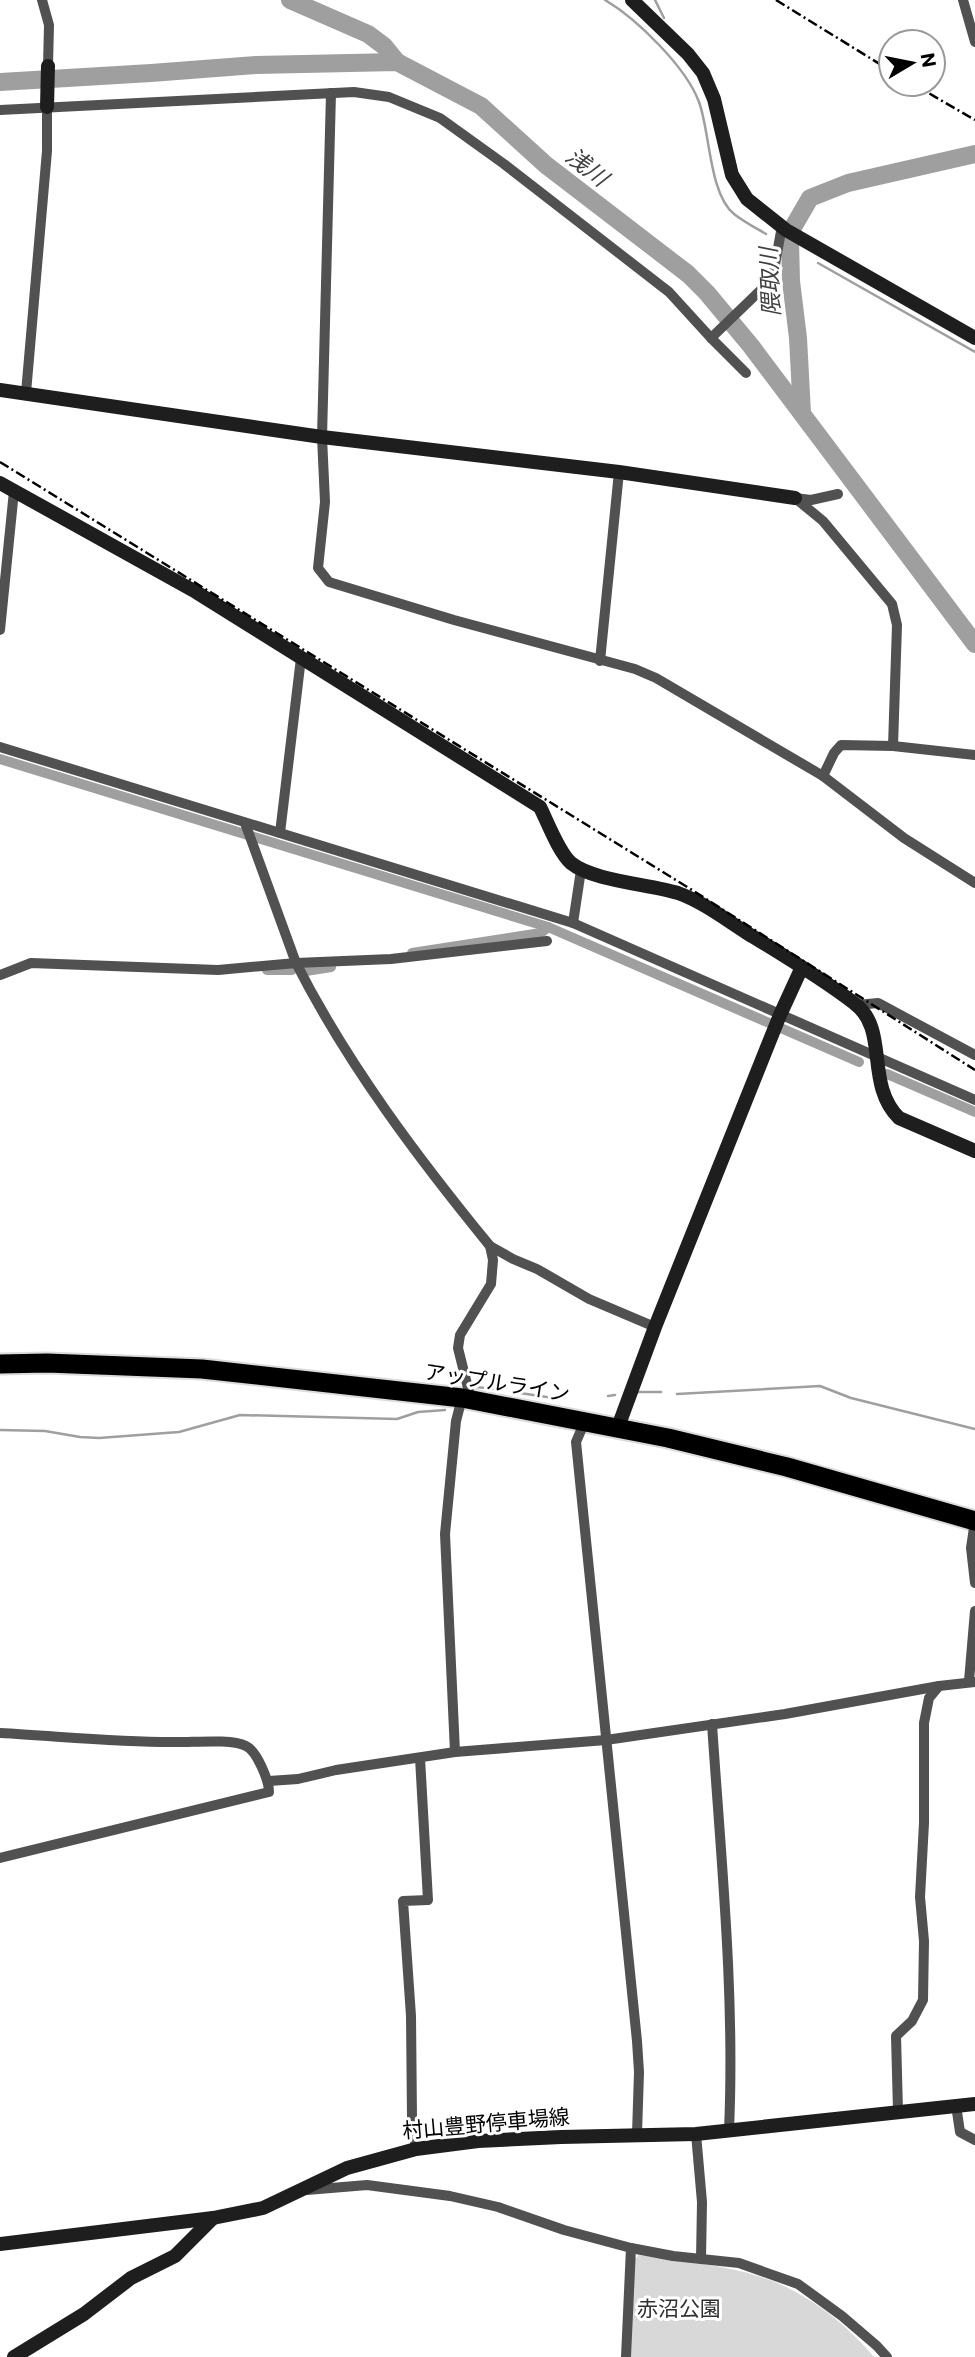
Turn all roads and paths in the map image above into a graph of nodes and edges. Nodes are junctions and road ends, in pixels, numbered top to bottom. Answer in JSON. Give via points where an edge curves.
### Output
{"nodes":[{"id":1,"x":42,"y":0,"type":"edge"},
{"id":2,"x":632,"y":0,"type":"edge"},
{"id":3,"x":963,"y":0,"type":"edge"},
{"id":4,"x":975,"y":41,"type":"edge"},
{"id":5,"x":48,"y":66,"type":"joint"},
{"id":6,"x":331,"y":93,"type":"junction"},
{"id":7,"x":47,"y":106,"type":"junction"},
{"id":8,"x":0,"y":110,"type":"edge"},
{"id":9,"x":784,"y":228,"type":"junction"},
{"id":10,"x":712,"y":337,"type":"junction"},
{"id":11,"x":975,"y":338,"type":"edge"},
{"id":12,"x":747,"y":373,"type":"dead end"},
{"id":13,"x":0,"y":390,"type":"edge"},
{"id":14,"x":26,"y":393,"type":"junction"},
{"id":15,"x":322,"y":437,"type":"junction"},
{"id":16,"x":619,"y":472,"type":"junction"},
{"id":17,"x":0,"y":482,"type":"edge"},
{"id":18,"x":14,"y":491,"type":"junction"},
{"id":19,"x":838,"y":494,"type":"dead end"},
{"id":20,"x":794,"y":498,"type":"junction"},
{"id":21,"x":0,"y":630,"type":"edge"},
{"id":22,"x":301,"y":659,"type":"junction"},
{"id":23,"x":600,"y":661,"type":"junction"},
{"id":24,"x":893,"y":746,"type":"junction"},
{"id":25,"x":0,"y":747,"type":"edge"},
{"id":26,"x":975,"y":755,"type":"edge"},
{"id":27,"x":823,"y":776,"type":"junction"},
{"id":28,"x":246,"y":826,"type":"junction"},
{"id":29,"x":279,"y":833,"type":"junction"},
{"id":30,"x":582,"y":870,"type":"junction"},
{"id":31,"x":975,"y":883,"type":"edge"},
{"id":32,"x":573,"y":923,"type":"junction"},
{"id":33,"x":547,"y":942,"type":"dead end"},
{"id":34,"x":296,"y":963,"type":"junction"},
{"id":35,"x":802,"y":967,"type":"junction"},
{"id":36,"x":0,"y":975,"type":"edge"},
{"id":37,"x":857,"y":1004,"type":"junction"},
{"id":38,"x":777,"y":1023,"type":"junction"},
{"id":39,"x":975,"y":1055,"type":"edge"},
{"id":40,"x":877,"y":1059,"type":"junction"},
{"id":41,"x":975,"y":1100,"type":"edge"},
{"id":42,"x":975,"y":1151,"type":"edge"},
{"id":43,"x":490,"y":1246,"type":"junction"},
{"id":44,"x":655,"y":1327,"type":"junction"},
{"id":45,"x":0,"y":1364,"type":"edge"},
{"id":46,"x":466,"y":1399,"type":"junction"},
{"id":47,"x":585,"y":1421,"type":"junction"},
{"id":48,"x":618,"y":1427,"type":"junction"},
{"id":49,"x":975,"y":1521,"type":"edge"},
{"id":50,"x":975,"y":1583,"type":"edge"},
{"id":51,"x":975,"y":1611,"type":"edge"},
{"id":52,"x":972,"y":1681,"type":"edge"},
{"id":53,"x":939,"y":1686,"type":"junction"},
{"id":54,"x":712,"y":1724,"type":"junction"},
{"id":55,"x":0,"y":1733,"type":"edge"},
{"id":56,"x":606,"y":1740,"type":"junction"},
{"id":57,"x":455,"y":1752,"type":"junction"},
{"id":58,"x":419,"y":1758,"type":"junction"},
{"id":59,"x":269,"y":1781,"type":"junction"},
{"id":60,"x":0,"y":1858,"type":"edge"},
{"id":61,"x":975,"y":2104,"type":"edge"},
{"id":62,"x":956,"y":2105,"type":"junction"},
{"id":63,"x":898,"y":2111,"type":"junction"},
{"id":64,"x":729,"y":2130,"type":"junction"},
{"id":65,"x":637,"y":2134,"type":"junction"},
{"id":66,"x":696,"y":2134,"type":"junction"},
{"id":67,"x":975,"y":2140,"type":"edge"},
{"id":68,"x":416,"y":2149,"type":"junction"},
{"id":69,"x":298,"y":2192,"type":"junction"},
{"id":70,"x":213,"y":2218,"type":"junction"},
{"id":71,"x":0,"y":2244,"type":"edge"},
{"id":72,"x":631,"y":2248,"type":"junction"},
{"id":73,"x":701,"y":2259,"type":"junction"},
{"id":74,"x":14,"y":2357,"type":"edge"},
{"id":75,"x":626,"y":2357,"type":"edge"},
{"id":76,"x":887,"y":2357,"type":"edge"}],
"edges":[{"from":1,"to":5,"type":"street","via":[[49,25]]},
{"from":2,"to":9,"type":"street","via":[[702,73],[714,99],[732,175],[747,200]]},
{"from":3,"to":4,"type":"street"},
{"from":5,"to":7,"type":"street"},
{"from":6,"to":7,"type":"street"},
{"from":6,"to":10,"type":"street","via":[[389,97],[440,118],[669,292]]},
{"from":6,"to":15,"type":"street"},
{"from":7,"to":8,"type":"street"},
{"from":7,"to":14,"type":"street"},
{"from":9,"to":10,"type":"street","via":[[769,282]]},
{"from":9,"to":11,"type":"street"},
{"from":10,"to":12,"type":"street"},
{"from":13,"to":14,"type":"street"},
{"from":14,"to":15,"type":"street"},
{"from":15,"to":16,"type":"street"},
{"from":15,"to":23,"type":"street","via":[[325,502],[318,568],[329,582]]},
{"from":16,"to":20,"type":"street"},
{"from":16,"to":23,"type":"street"},
{"from":17,"to":18,"type":"street"},
{"from":18,"to":21,"type":"street"},
{"from":18,"to":22,"type":"street","via":[[196,592]]},
{"from":19,"to":20,"type":"street","via":[[811,500]]},
{"from":20,"to":24,"type":"street","via":[[824,521],[892,604],[897,625]]},
{"from":22,"to":29,"type":"street"},
{"from":22,"to":30,"type":"street","via":[[540,807],[568,861]]},
{"from":23,"to":27,"type":"street","via":[[656,678]]},
{"from":24,"to":26,"type":"street"},
{"from":24,"to":27,"type":"street","via":[[841,745]]},
{"from":25,"to":28,"type":"street"},
{"from":27,"to":31,"type":"street","via":[[904,838]]},
{"from":28,"to":29,"type":"street"},
{"from":28,"to":34,"type":"street"},
{"from":29,"to":32,"type":"street"},
{"from":30,"to":32,"type":"street"},
{"from":30,"to":35,"type":"street","via":[[697,901]]},
{"from":32,"to":38,"type":"street"},
{"from":33,"to":34,"type":"street","via":[[391,959]]},
{"from":34,"to":36,"type":"street","via":[[218,970],[31,962]]},
{"from":34,"to":43,"type":"street","via":[[366,1079],[435,1178]]},
{"from":35,"to":37,"type":"street"},
{"from":35,"to":38,"type":"street"},
{"from":37,"to":39,"type":"street","via":[[878,1003]]},
{"from":37,"to":40,"type":"street","via":[[868,1017]]},
{"from":38,"to":40,"type":"street"},
{"from":38,"to":44,"type":"street"},
{"from":40,"to":41,"type":"street"},
{"from":40,"to":42,"type":"street","via":[[881,1090],[899,1118]]},
{"from":43,"to":44,"type":"street","via":[[589,1299]]},
{"from":43,"to":46,"type":"street","via":[[491,1284],[460,1335]]},
{"from":44,"to":48,"type":"street"},
{"from":45,"to":46,"type":"highway","name":"アップルライン","via":[[202,1369]]},
{"from":46,"to":47,"type":"highway","name":"アップルライン"},
{"from":46,"to":57,"type":"street","via":[[456,1421],[445,1534]]},
{"from":47,"to":48,"type":"highway","name":"アップルライン"},
{"from":47,"to":56,"type":"street","via":[[576,1442]]},
{"from":48,"to":49,"type":"highway","name":"アップルライン","via":[[787,1467]]},
{"from":49,"to":50,"type":"street","via":[[971,1548]]},
{"from":51,"to":52,"type":"street"},
{"from":52,"to":53,"type":"street"},
{"from":53,"to":54,"type":"street"},
{"from":53,"to":63,"type":"street","via":[[929,1698],[924,1723],[923,2000],[912,2021],[896,2036]]},
{"from":54,"to":56,"type":"street"},
{"from":54,"to":64,"type":"street","via":[[729,1990]]},
{"from":55,"to":59,"type":"street","via":[[246,1745]]},
{"from":56,"to":57,"type":"street"},
{"from":56,"to":65,"type":"street","via":[[637,2041]]},
{"from":57,"to":58,"type":"street"},
{"from":58,"to":59,"type":"street"},
{"from":58,"to":68,"type":"street","via":[[428,1900],[403,1901]]},
{"from":59,"to":60,"type":"street","via":[[270,1792]]},
{"from":61,"to":62,"type":"street","name":"村山豊野停車場線"},
{"from":62,"to":63,"type":"street","name":"村山豊野停車場線"},
{"from":62,"to":67,"type":"street","via":[[961,2132]]},
{"from":63,"to":64,"type":"street","name":"村山豊野停車場線"},
{"from":64,"to":66,"type":"street","name":"村山豊野停車場線"},
{"from":65,"to":66,"type":"street","name":"村山豊野停車場線"},
{"from":65,"to":68,"type":"street","name":"村山豊野停車場線","via":[[478,2141]]},
{"from":66,"to":73,"type":"street"},
{"from":68,"to":69,"type":"street","name":"村山豊野停車場線","via":[[347,2168]]},
{"from":69,"to":70,"type":"street","name":"村山豊野停車場線","via":[[263,2208]]},
{"from":69,"to":72,"type":"street","via":[[367,2185],[450,2196]]},
{"from":70,"to":71,"type":"street","name":"村山豊野停車場線"},
{"from":70,"to":74,"type":"street","via":[[175,2256],[131,2278],[84,2314]]},
{"from":72,"to":73,"type":"street"},
{"from":72,"to":75,"type":"street"},
{"from":73,"to":76,"type":"street","via":[[738,2263],[798,2284]]}]}
